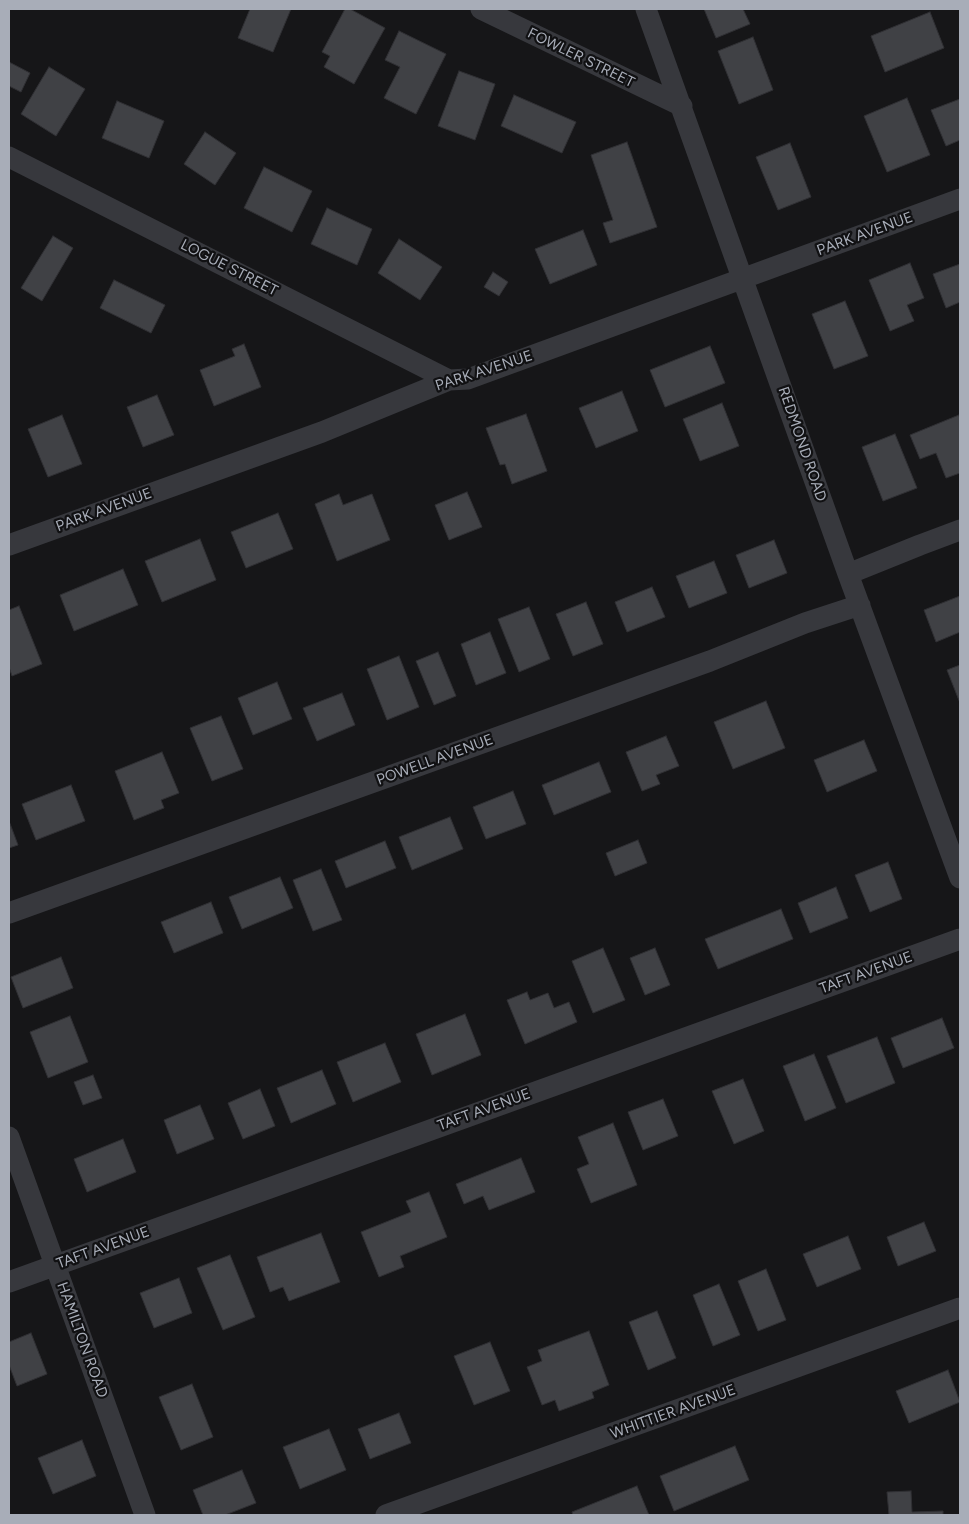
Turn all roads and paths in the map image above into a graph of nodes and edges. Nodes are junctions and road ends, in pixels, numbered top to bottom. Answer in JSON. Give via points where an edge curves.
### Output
{"nodes":[{"id":1,"x":481,"y":9,"type":"edge"},
{"id":2,"x":646,"y":9,"type":"edge"},
{"id":3,"x":682,"y":106,"type":"junction"},
{"id":4,"x":9,"y":157,"type":"edge"},
{"id":5,"x":960,"y":199,"type":"edge"},
{"id":6,"x":744,"y":278,"type":"junction"},
{"id":7,"x":449,"y":380,"type":"junction"},
{"id":8,"x":960,"y":530,"type":"edge"},
{"id":9,"x":9,"y":545,"type":"edge"},
{"id":10,"x":848,"y":574,"type":"junction"},
{"id":11,"x":860,"y":605,"type":"junction"},
{"id":12,"x":960,"y":878,"type":"edge"},
{"id":13,"x":9,"y":913,"type":"edge"},
{"id":14,"x":960,"y":939,"type":"edge"},
{"id":15,"x":9,"y":1137,"type":"edge"},
{"id":16,"x":55,"y":1265,"type":"junction"},
{"id":17,"x":9,"y":1282,"type":"edge"},
{"id":18,"x":960,"y":1308,"type":"edge"},
{"id":19,"x":145,"y":1515,"type":"edge"},
{"id":20,"x":386,"y":1515,"type":"edge"}],
"edges":[{"from":1,"to":3,"type":"street","name":"FOWLER STREET"},
{"from":2,"to":3,"type":"street","name":"REDMOND ROAD"},
{"from":3,"to":6,"type":"street","name":"REDMOND ROAD"},
{"from":4,"to":7,"type":"street","name":"LOGUE STREET"},
{"from":5,"to":6,"type":"street","name":"PARK AVENUE"},
{"from":6,"to":7,"type":"street","name":"PARK AVENUE","via":[[468,379]]},
{"from":6,"to":10,"type":"street","name":"REDMOND ROAD"},
{"from":7,"to":9,"type":"street","name":"PARK AVENUE","via":[[322,432]]},
{"from":8,"to":10,"type":"street"},
{"from":10,"to":11,"type":"street","name":"REDMOND ROAD"},
{"from":11,"to":12,"type":"street","name":"REDMOND ROAD"},
{"from":11,"to":13,"type":"street","name":"POWELL AVENUE"},
{"from":14,"to":16,"type":"street","name":"TAFT AVENUE"},
{"from":15,"to":16,"type":"street","name":"HAMILTON ROAD"},
{"from":16,"to":17,"type":"street","name":"TAFT AVENUE"},
{"from":16,"to":19,"type":"street","name":"HAMILTON ROAD"},
{"from":18,"to":20,"type":"street","name":"WHITTIER AVENUE"}]}
